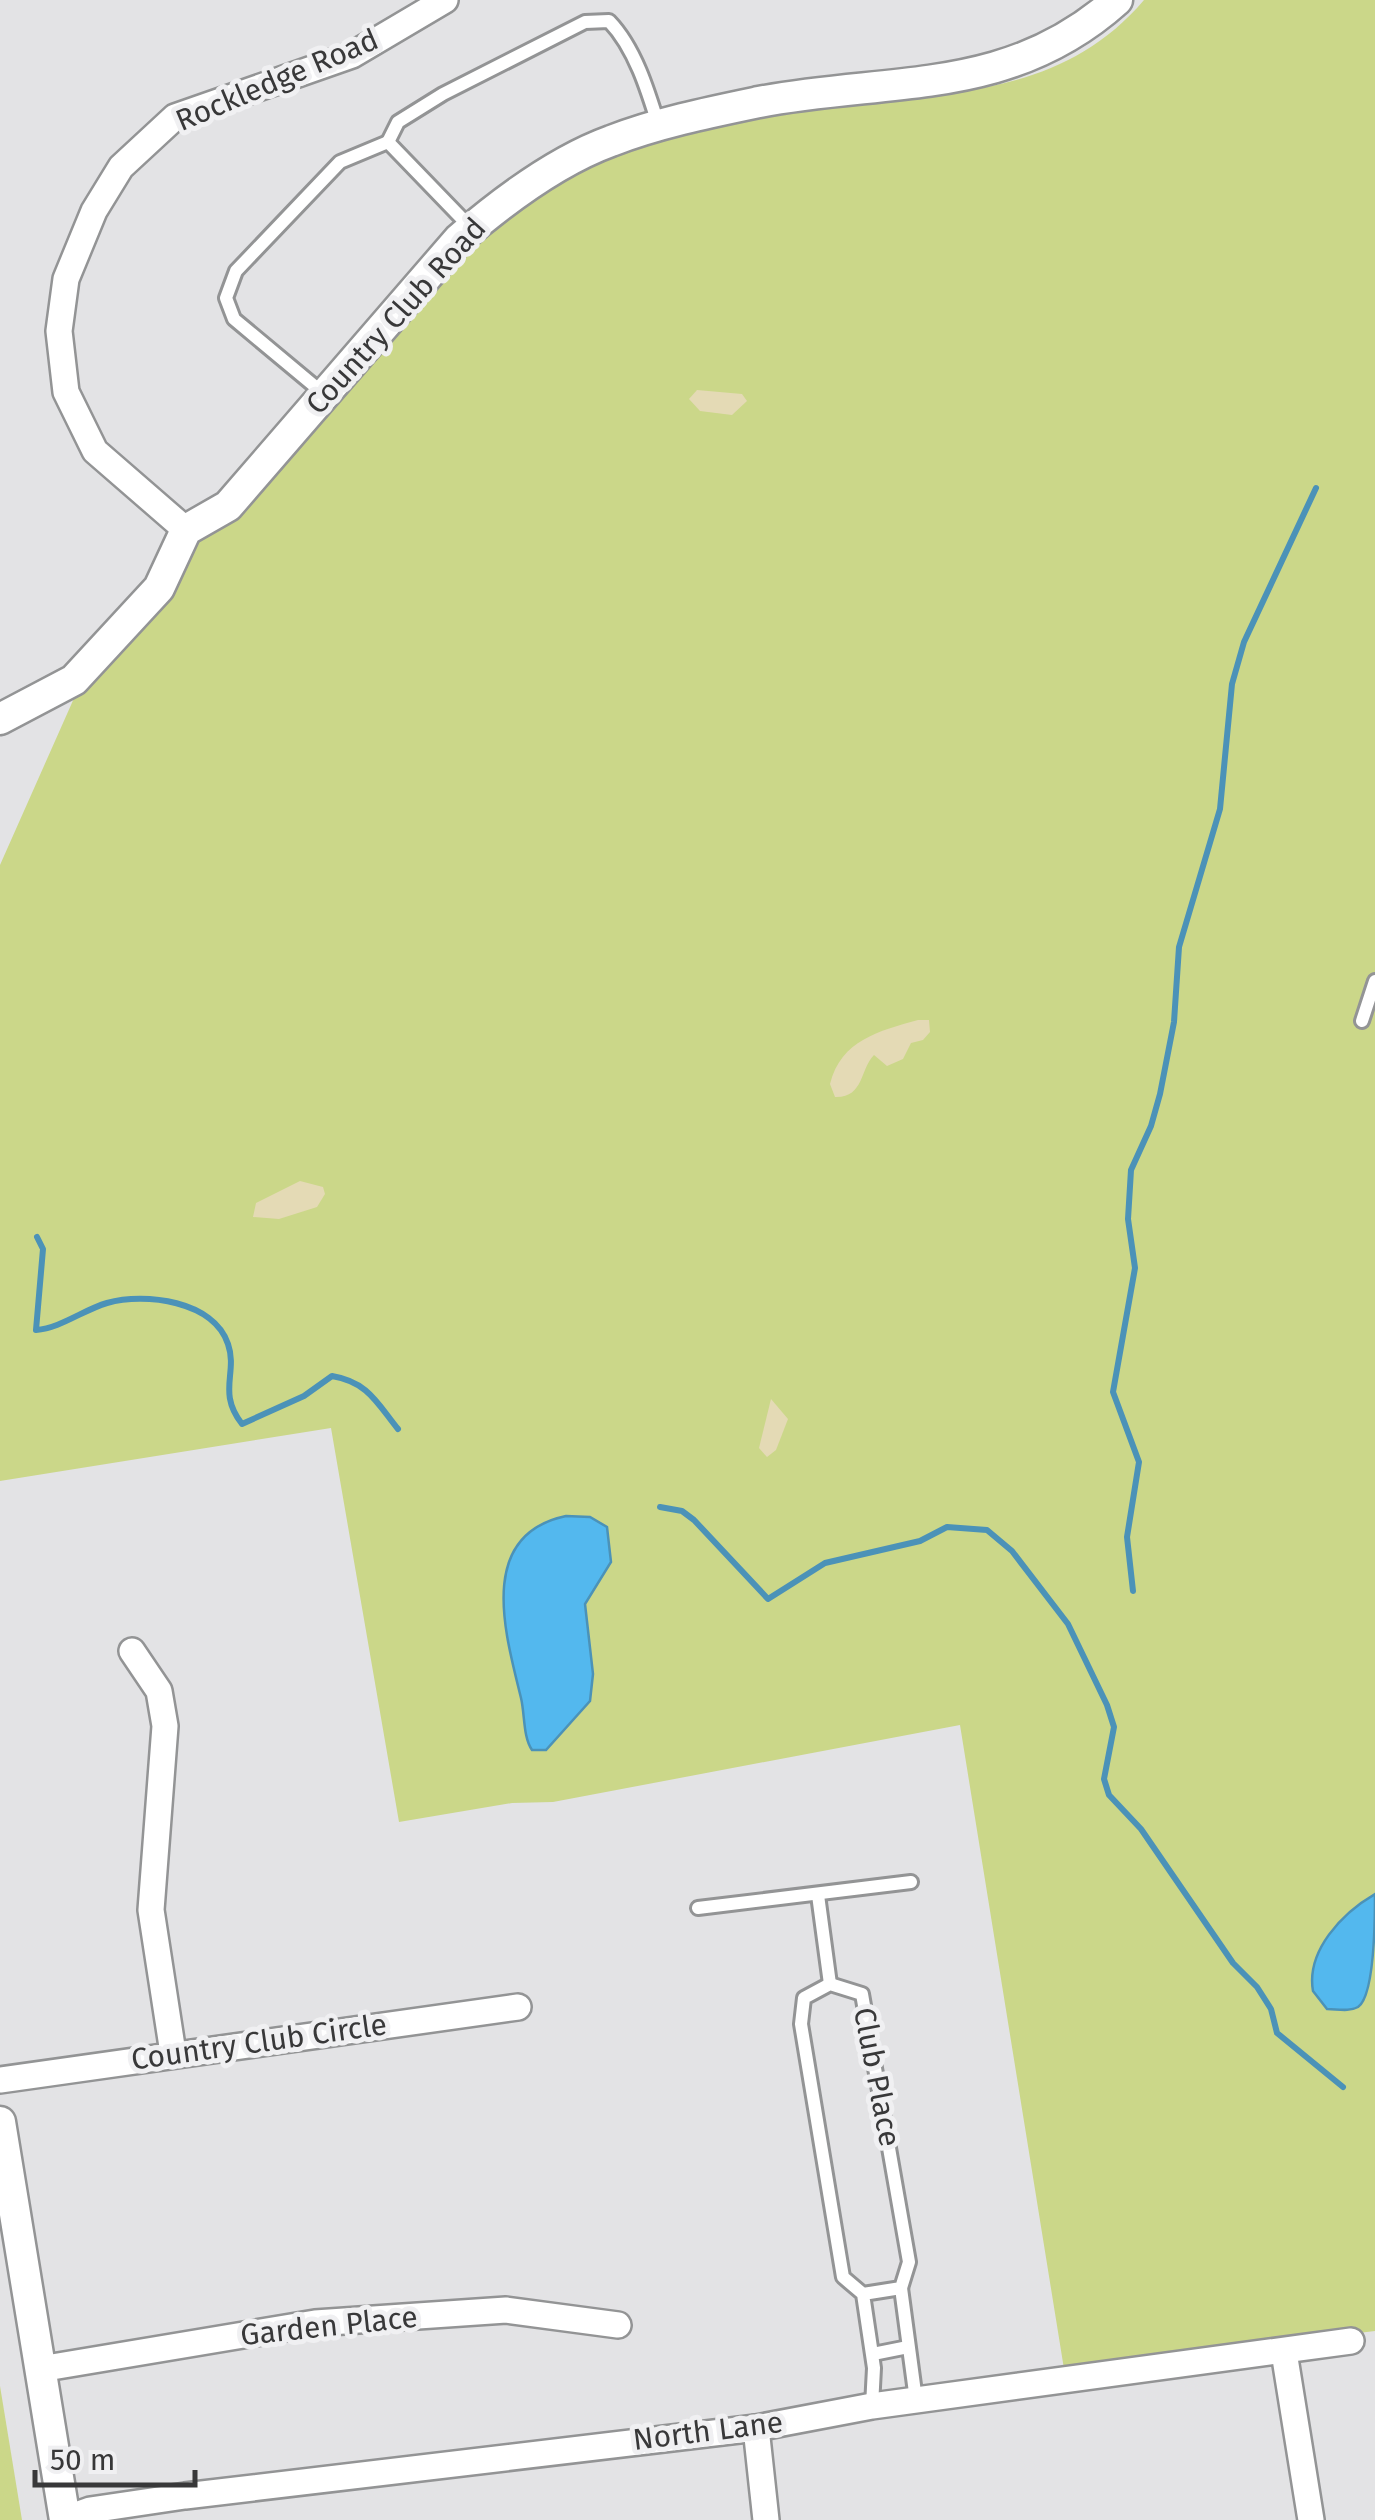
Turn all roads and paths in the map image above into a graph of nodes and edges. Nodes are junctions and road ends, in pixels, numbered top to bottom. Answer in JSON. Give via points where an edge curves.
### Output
{"nodes":[{"id":1,"x":445,"y":0,"type":"edge"},
{"id":2,"x":1118,"y":0,"type":"edge"},
{"id":3,"x":659,"y":128,"type":"junction"},
{"id":4,"x":388,"y":142,"type":"junction"},
{"id":5,"x":471,"y":228,"type":"junction"},
{"id":6,"x":324,"y":394,"type":"junction"},
{"id":7,"x":186,"y":530,"type":"junction"},
{"id":8,"x":0,"y":719,"type":"edge"},
{"id":9,"x":1375,"y":981,"type":"edge"},
{"id":10,"x":1362,"y":1022,"type":"dead end"},
{"id":11,"x":132,"y":1651,"type":"dead end"},
{"id":12,"x":911,"y":1882,"type":"dead end"},
{"id":13,"x":818,"y":1894,"type":"junction"},
{"id":14,"x":698,"y":1908,"type":"dead end"},
{"id":15,"x":830,"y":1984,"type":"junction"},
{"id":16,"x":518,"y":2008,"type":"dead end"},
{"id":17,"x":173,"y":2052,"type":"junction"},
{"id":18,"x":0,"y":2080,"type":"edge"},
{"id":19,"x":0,"y":2122,"type":"edge"},
{"id":20,"x":900,"y":2288,"type":"junction"},
{"id":21,"x":863,"y":2294,"type":"junction"},
{"id":22,"x":618,"y":2325,"type":"dead end"},
{"id":23,"x":1351,"y":2342,"type":"dead end"},
{"id":24,"x":908,"y":2346,"type":"junction"},
{"id":25,"x":1284,"y":2352,"type":"junction"},
{"id":26,"x":873,"y":2354,"type":"junction"},
{"id":27,"x":40,"y":2369,"type":"junction"},
{"id":28,"x":916,"y":2400,"type":"junction"},
{"id":29,"x":872,"y":2406,"type":"junction"},
{"id":30,"x":756,"y":2428,"type":"junction"},
{"id":31,"x":1303,"y":2519,"type":"edge"},
{"id":32,"x":65,"y":2520,"type":"edge"},
{"id":33,"x":766,"y":2520,"type":"edge"}],
"edges":[{"from":1,"to":7,"type":"street","name":"Rockledge Road","via":[[352,56],[175,117],[121,167],[94,211],[66,278],[59,331],[66,392],[95,450]]},
{"from":2,"to":3,"type":"street","name":"Country Club Road","via":[[1064,42],[1010,66],[956,80],[761,102]]},
{"from":3,"to":4,"type":"lane","via":[[647,88],[608,20],[552,36],[443,94],[398,122]]},
{"from":3,"to":5,"type":"street","name":"Country Club Road","via":[[610,141],[502,201]]},
{"from":4,"to":5,"type":"lane"},
{"from":4,"to":6,"type":"lane","via":[[340,162],[227,286],[234,319]]},
{"from":5,"to":6,"type":"street","name":"Country Club Road"},
{"from":6,"to":7,"type":"street","name":"Country Club Road","via":[[228,506]]},
{"from":7,"to":8,"type":"street","via":[[159,588],[74,680]]},
{"from":9,"to":10,"type":"lane"},
{"from":11,"to":17,"type":"street","via":[[159,1692],[164,1726],[151,1910]]},
{"from":12,"to":13,"type":"lane"},
{"from":13,"to":14,"type":"lane"},
{"from":13,"to":15,"type":"lane"},
{"from":15,"to":20,"type":"lane","name":"Club Place","via":[[862,1994],[907,2245]]},
{"from":15,"to":21,"type":"lane","name":"Club Place","via":[[804,1998],[801,2024],[843,2278]]},
{"from":16,"to":17,"type":"street","name":"Country Club Circle"},
{"from":17,"to":18,"type":"street","name":"Country Club Circle"},
{"from":19,"to":27,"type":"street"},
{"from":20,"to":21,"type":"lane"},
{"from":20,"to":24,"type":"lane","name":"Club Place"},
{"from":21,"to":26,"type":"lane","name":"Club Place"},
{"from":22,"to":27,"type":"street","name":"Garden Place","via":[[506,2310],[315,2323]]},
{"from":23,"to":25,"type":"street","name":"North Lane"},
{"from":24,"to":26,"type":"lane"},
{"from":24,"to":28,"type":"lane","name":"Club Place"},
{"from":25,"to":28,"type":"street","name":"North Lane"},
{"from":25,"to":31,"type":"street"},
{"from":26,"to":29,"type":"lane","name":"Club Place"},
{"from":27,"to":32,"type":"street"},
{"from":28,"to":29,"type":"street","name":"North Lane"},
{"from":29,"to":30,"type":"street","name":"North Lane"},
{"from":30,"to":32,"type":"street","name":"North Lane","via":[[204,2493]]},
{"from":30,"to":33,"type":"street"}]}
